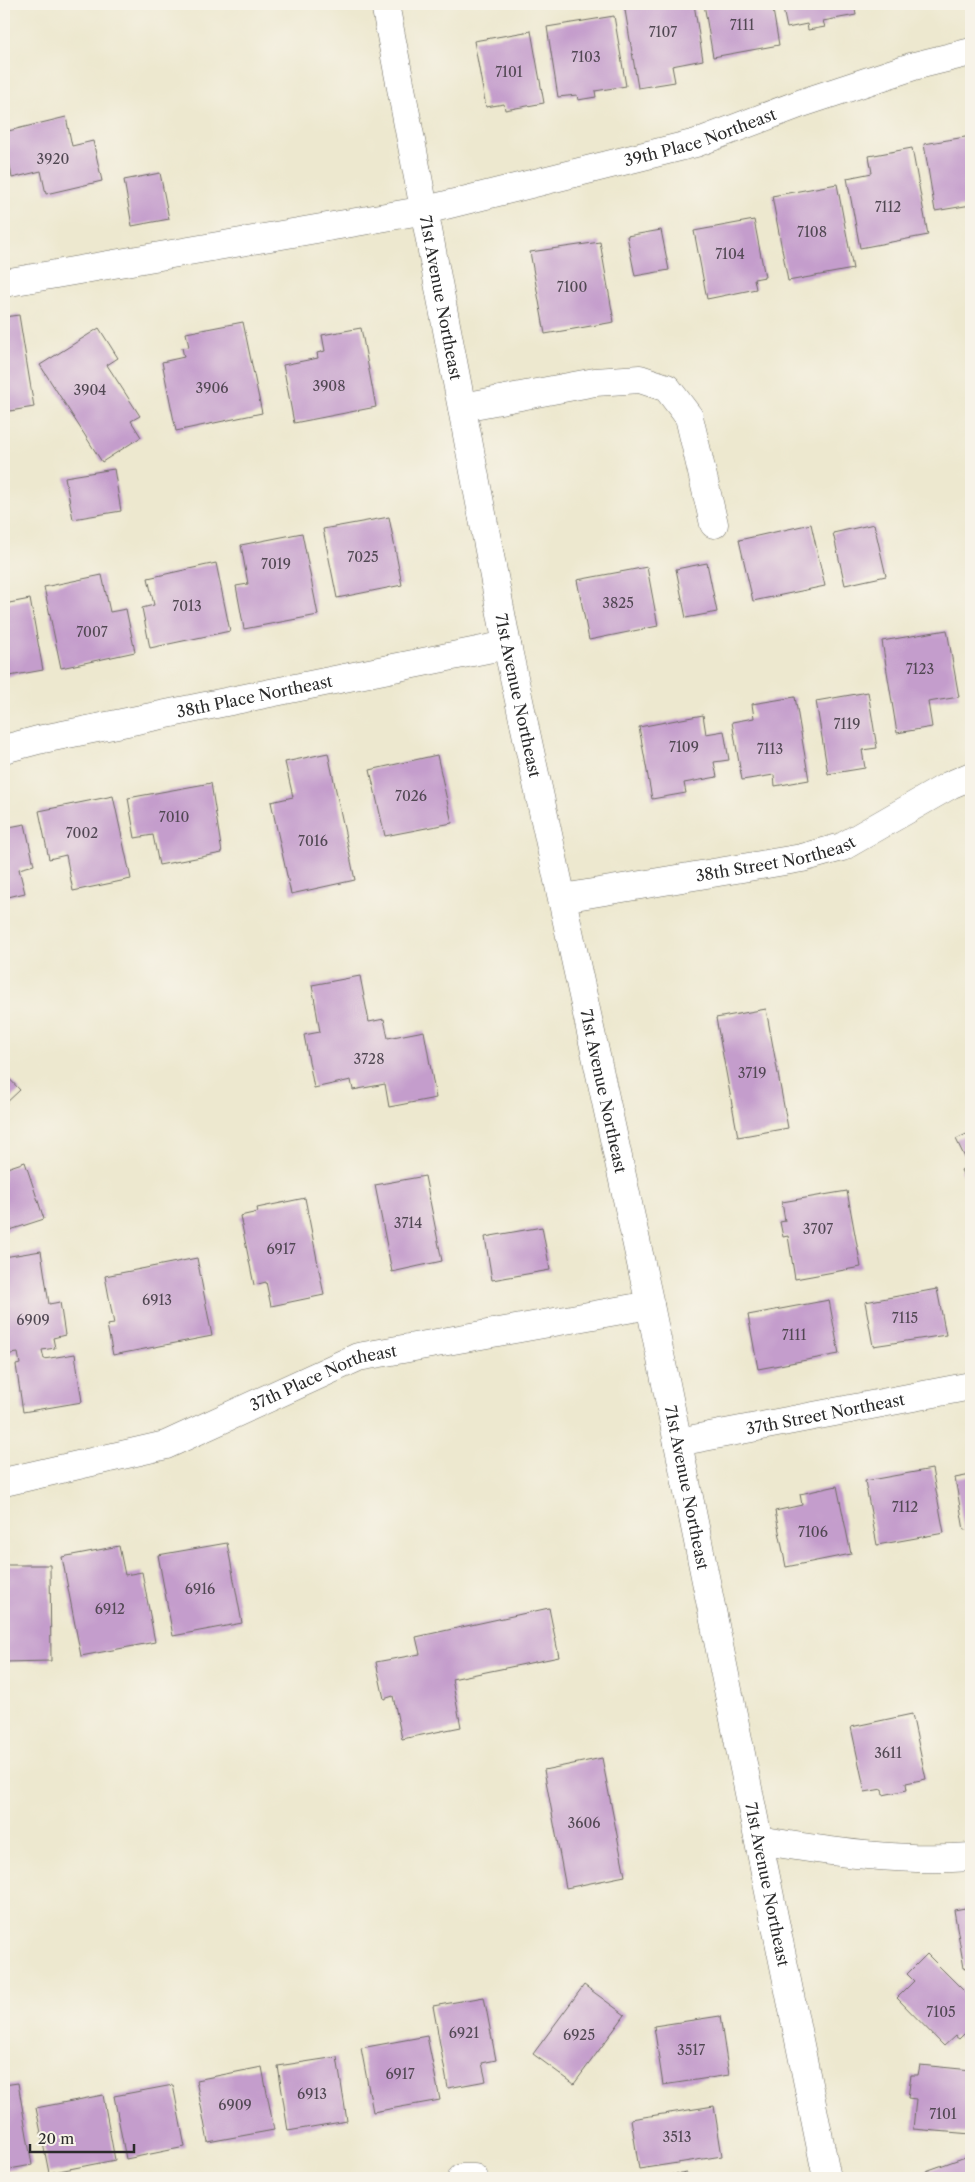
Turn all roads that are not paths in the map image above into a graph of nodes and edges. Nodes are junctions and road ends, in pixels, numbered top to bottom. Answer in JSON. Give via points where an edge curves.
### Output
{"nodes":[{"id":1,"x":385,"y":4,"type":"edge"},
{"id":2,"x":971,"y":52,"type":"edge"},
{"id":3,"x":426,"y":210,"type":"junction"},
{"id":4,"x":4,"y":283,"type":"edge"},
{"id":5,"x":463,"y":407,"type":"junction"},
{"id":6,"x":714,"y":524,"type":"dead end"},
{"id":7,"x":507,"y":645,"type":"junction"},
{"id":8,"x":4,"y":750,"type":"edge"},
{"id":9,"x":971,"y":776,"type":"edge"},
{"id":10,"x":563,"y":898,"type":"junction"},
{"id":11,"x":650,"y":1304,"type":"junction"},
{"id":12,"x":971,"y":1386,"type":"edge"},
{"id":13,"x":678,"y":1442,"type":"junction"},
{"id":14,"x":4,"y":1482,"type":"edge"},
{"id":15,"x":759,"y":1840,"type":"junction"},
{"id":16,"x":971,"y":1857,"type":"edge"},
{"id":17,"x":462,"y":2178,"type":"edge"},
{"id":18,"x":474,"y":2178,"type":"edge"},
{"id":19,"x":827,"y":2178,"type":"edge"}],
"edges":[{"from":1,"to":3,"type":"street","name":"71st Avenue Northeast"},
{"from":2,"to":3,"type":"street","name":"39th Place Northeast","via":[[914,66],[811,100],[696,143]]},
{"from":3,"to":4,"type":"street","name":"39th Place Northeast"},
{"from":3,"to":5,"type":"street","name":"71st Avenue Northeast"},
{"from":5,"to":6,"type":"street","via":[[595,382],[640,379],[667,388],[690,417]]},
{"from":5,"to":7,"type":"street","name":"71st Avenue Northeast"},
{"from":7,"to":8,"type":"street","name":"38th Place Northeast","via":[[38,740]]},
{"from":7,"to":10,"type":"street","name":"71st Avenue Northeast"},
{"from":9,"to":10,"type":"street","name":"38th Street Northeast","via":[[842,846],[802,858]]},
{"from":10,"to":11,"type":"street","name":"71st Avenue Northeast"},
{"from":11,"to":13,"type":"street","name":"71st Avenue Northeast"},
{"from":11,"to":14,"type":"street","name":"37th Place Northeast","via":[[358,1357],[166,1444]]},
{"from":12,"to":13,"type":"street","name":"37th Street Northeast"},
{"from":13,"to":15,"type":"street","name":"71st Avenue Northeast"},
{"from":15,"to":16,"type":"street","via":[[820,1851],[927,1860]]},
{"from":15,"to":19,"type":"street","name":"71st Avenue Northeast"},
{"from":17,"to":18,"type":"street"}]}
